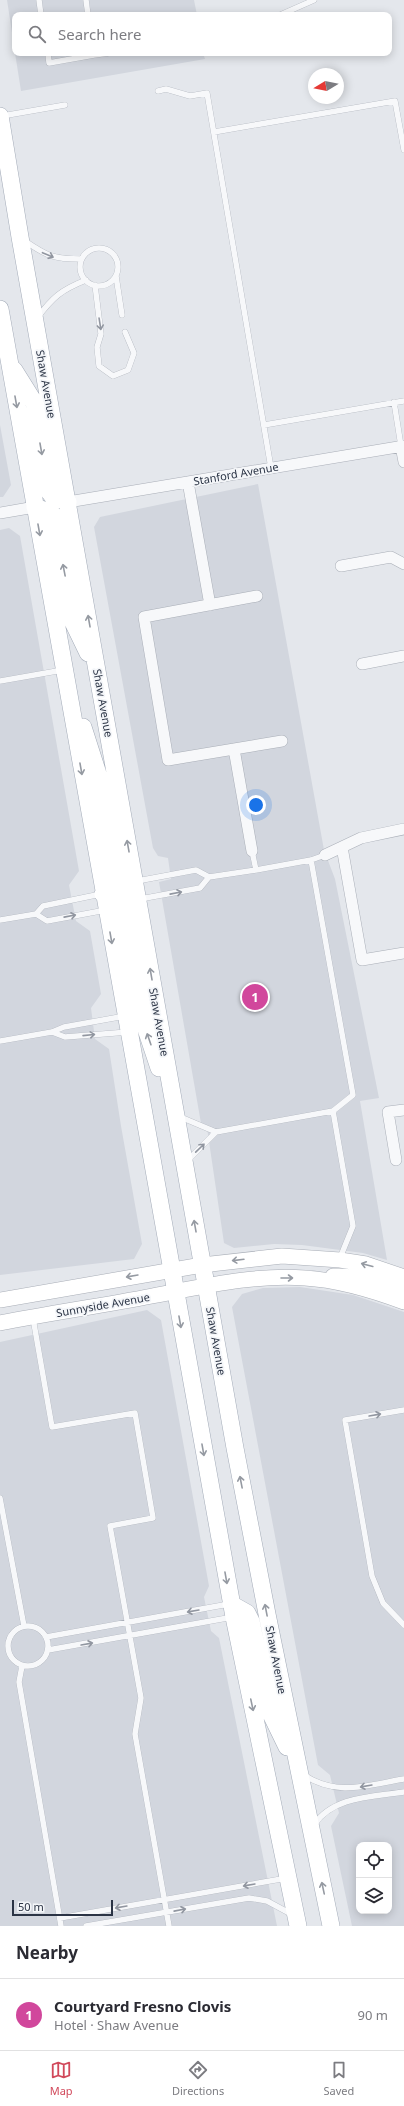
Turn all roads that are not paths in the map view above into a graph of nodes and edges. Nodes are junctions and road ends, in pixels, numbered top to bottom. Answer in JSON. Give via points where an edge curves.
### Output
{"nodes":[{"id":1,"x":39,"y":0,"type":"edge"},
{"id":2,"x":86,"y":0,"type":"edge"},
{"id":3,"x":314,"y":0,"type":"edge"},
{"id":4,"x":41,"y":12,"type":"edge"},
{"id":5,"x":88,"y":12,"type":"edge"},
{"id":6,"x":287,"y":12,"type":"edge"},
{"id":7,"x":48,"y":56,"type":"edge"},
{"id":8,"x":84,"y":56,"type":"edge"},
{"id":9,"x":158,"y":91,"type":"dead end"},
{"id":10,"x":65,"y":105,"type":"dead end"},
{"id":11,"x":0,"y":116,"type":"edge"},
{"id":12,"x":214,"y":132,"type":"junction"},
{"id":13,"x":404,"y":150,"type":"edge"},
{"id":14,"x":20,"y":237,"type":"junction"},
{"id":15,"x":81,"y":259,"type":"junction"},
{"id":16,"x":116,"y":276,"type":"junction"},
{"id":17,"x":86,"y":280,"type":"junction"},
{"id":18,"x":95,"y":286,"type":"junction"},
{"id":19,"x":0,"y":309,"type":"edge"},
{"id":20,"x":122,"y":315,"type":"dead end"},
{"id":21,"x":35,"y":321,"type":"junction"},
{"id":22,"x":125,"y":332,"type":"dead end"},
{"id":23,"x":9,"y":362,"type":"junction"},
{"id":24,"x":404,"y":401,"type":"edge"},
{"id":25,"x":394,"y":402,"type":"junction"},
{"id":26,"x":264,"y":425,"type":"junction"},
{"id":27,"x":402,"y":446,"type":"edge"},
{"id":28,"x":404,"y":462,"type":"edge"},
{"id":29,"x":271,"y":468,"type":"junction"},
{"id":30,"x":188,"y":482,"type":"junction"},
{"id":31,"x":68,"y":502,"type":"junction"},
{"id":32,"x":35,"y":507,"type":"junction"},
{"id":33,"x":0,"y":513,"type":"edge"},
{"id":34,"x":404,"y":564,"type":"edge"},
{"id":35,"x":341,"y":566,"type":"dead end"},
{"id":36,"x":258,"y":596,"type":"dead end"},
{"id":37,"x":210,"y":605,"type":"junction"},
{"id":38,"x":404,"y":656,"type":"edge"},
{"id":39,"x":362,"y":664,"type":"dead end"},
{"id":40,"x":64,"y":669,"type":"junction"},
{"id":41,"x":98,"y":673,"type":"junction"},
{"id":42,"x":0,"y":681,"type":"edge"},
{"id":43,"x":282,"y":741,"type":"dead end"},
{"id":44,"x":234,"y":749,"type":"junction"},
{"id":45,"x":404,"y":829,"type":"edge"},
{"id":46,"x":342,"y":847,"type":"junction"},
{"id":47,"x":252,"y":851,"type":"joint"},
{"id":48,"x":325,"y":855,"type":"joint"},
{"id":49,"x":311,"y":860,"type":"junction"},
{"id":50,"x":256,"y":870,"type":"junction"},
{"id":51,"x":209,"y":877,"type":"junction"},
{"id":52,"x":134,"y":882,"type":"junction"},
{"id":53,"x":138,"y":900,"type":"junction"},
{"id":54,"x":105,"y":902,"type":"junction"},
{"id":55,"x":36,"y":914,"type":"junction"},
{"id":56,"x":0,"y":920,"type":"edge"},
{"id":57,"x":404,"y":952,"type":"edge"},
{"id":58,"x":126,"y":1024,"type":"junction"},
{"id":59,"x":52,"y":1032,"type":"junction"},
{"id":60,"x":0,"y":1041,"type":"edge"},
{"id":61,"x":404,"y":1110,"type":"edge"},
{"id":62,"x":333,"y":1111,"type":"junction"},
{"id":63,"x":175,"y":1115,"type":"junction"},
{"id":64,"x":216,"y":1132,"type":"junction"},
{"id":65,"x":396,"y":1160,"type":"dead end"},
{"id":66,"x":184,"y":1164,"type":"junction"},
{"id":67,"x":340,"y":1260,"type":"junction"},
{"id":68,"x":202,"y":1264,"type":"junction"},
{"id":69,"x":171,"y":1270,"type":"junction"},
{"id":70,"x":404,"y":1277,"type":"edge"},
{"id":71,"x":304,"y":1278,"type":"junction"},
{"id":72,"x":206,"y":1286,"type":"junction"},
{"id":73,"x":404,"y":1290,"type":"edge"},
{"id":74,"x":174,"y":1292,"type":"junction"},
{"id":75,"x":0,"y":1300,"type":"edge"},
{"id":76,"x":404,"y":1302,"type":"edge"},
{"id":77,"x":33,"y":1317,"type":"junction"},
{"id":78,"x":0,"y":1323,"type":"edge"},
{"id":79,"x":404,"y":1410,"type":"edge"},
{"id":80,"x":0,"y":1498,"type":"edge"},
{"id":81,"x":232,"y":1610,"type":"junction"},
{"id":82,"x":127,"y":1622,"type":"junction"},
{"id":83,"x":404,"y":1625,"type":"edge"},
{"id":84,"x":24,"y":1626,"type":"junction"},
{"id":85,"x":130,"y":1636,"type":"junction"},
{"id":86,"x":46,"y":1637,"type":"junction"},
{"id":87,"x":48,"y":1650,"type":"junction"},
{"id":88,"x":22,"y":1666,"type":"junction"},
{"id":89,"x":298,"y":1769,"type":"junction"},
{"id":90,"x":404,"y":1779,"type":"edge"},
{"id":91,"x":404,"y":1792,"type":"edge"},
{"id":92,"x":310,"y":1830,"type":"junction"},
{"id":93,"x":287,"y":1878,"type":"junction"},
{"id":94,"x":165,"y":1900,"type":"junction"},
{"id":95,"x":167,"y":1913,"type":"junction"},
{"id":96,"x":60,"y":1918,"type":"junction"},
{"id":97,"x":297,"y":1922,"type":"edge"},
{"id":98,"x":61,"y":1926,"type":"edge"},
{"id":99,"x":86,"y":1926,"type":"edge"},
{"id":100,"x":169,"y":1926,"type":"edge"},
{"id":101,"x":331,"y":1926,"type":"edge"}],
"edges":[{"from":1,"to":4,"type":"lane"},
{"from":2,"to":5,"type":"lane"},
{"from":3,"to":6,"type":"lane"},
{"from":7,"to":8,"type":"lane","via":[[49,63]]},
{"from":9,"to":12,"type":"lane","via":[[166,90],[190,96],[207,93]]},
{"from":10,"to":11,"type":"lane"},
{"from":11,"to":14,"type":"main road","name":"Shaw Avenue"},
{"from":12,"to":13,"type":"lane","via":[[395,101]]},
{"from":12,"to":26,"type":"lane"},
{"from":14,"to":15,"type":"lane","one_way":true,"via":[[46,256]]},
{"from":14,"to":21,"type":"main road","name":"Shaw Avenue"},
{"from":15,"to":16,"type":"lane","via":[[91,249],[108,250],[118,264]]},
{"from":15,"to":17,"type":"lane","via":[[80,270]]},
{"from":16,"to":18,"type":"lane","via":[[107,284]]},
{"from":16,"to":20,"type":"lane"},
{"from":17,"to":18,"type":"lane"},
{"from":17,"to":21,"type":"lane","via":[[63,290],[53,298]]},
{"from":18,"to":22,"type":"lane","one_way":true,"via":[[101,334],[97,347],[99,366],[113,376],[128,370],[134,353]]},
{"from":19,"to":23,"type":"main road"},
{"from":21,"to":31,"type":"main road","name":"Shaw Avenue"},
{"from":23,"to":31,"type":"main road","one_way":true,"via":[[34,402],[48,490],[53,497]]},
{"from":23,"to":32,"type":"main road","one_way":true},
{"from":24,"to":25,"type":"lane"},
{"from":25,"to":26,"type":"lane"},
{"from":25,"to":27,"type":"lane"},
{"from":26,"to":29,"type":"lane"},
{"from":27,"to":28,"type":"street"},
{"from":27,"to":29,"type":"street","name":"Stanford Avenue"},
{"from":29,"to":30,"type":"street","name":"Stanford Avenue"},
{"from":30,"to":31,"type":"street","name":"Stanford Avenue"},
{"from":30,"to":37,"type":"street"},
{"from":41,"to":31,"type":"main road","name":"Shaw Avenue","one_way":true},
{"from":32,"to":33,"type":"street"},
{"from":32,"to":40,"type":"main road","one_way":true},
{"from":41,"to":32,"type":"main road","one_way":true,"via":[[74,622],[52,513]]},
{"from":34,"to":35,"type":"street","via":[[390,558]]},
{"from":36,"to":37,"type":"street"},
{"from":37,"to":44,"type":"street","via":[[144,617],[168,760]]},
{"from":38,"to":39,"type":"street"},
{"from":40,"to":42,"type":"lane"},
{"from":40,"to":53,"type":"main road","via":[[99,777],[118,882],[123,891]]},
{"from":40,"to":54,"type":"main road","one_way":true},
{"from":52,"to":41,"type":"main road","name":"Shaw Avenue","one_way":true},
{"from":43,"to":44,"type":"street"},
{"from":44,"to":47,"type":"street"},
{"from":45,"to":46,"type":"street","via":[[361,838]]},
{"from":46,"to":48,"type":"street"},
{"from":46,"to":57,"type":"street","via":[[362,960]]},
{"from":47,"to":50,"type":"lane"},
{"from":48,"to":49,"type":"lane"},
{"from":49,"to":50,"type":"lane"},
{"from":49,"to":62,"type":"lane","via":[[353,1095]]},
{"from":50,"to":51,"type":"lane"},
{"from":51,"to":52,"type":"lane","via":[[196,870]]},
{"from":53,"to":51,"type":"lane","one_way":true,"via":[[200,888]]},
{"from":52,"to":53,"type":"main road","name":"Shaw Avenue"},
{"from":63,"to":53,"type":"main road","name":"Shaw Avenue","one_way":true},
{"from":54,"to":55,"type":"lane","via":[[43,906]]},
{"from":55,"to":54,"type":"lane","one_way":true,"via":[[47,921]]},
{"from":54,"to":58,"type":"main road","one_way":true},
{"from":63,"to":54,"type":"main road","one_way":true,"via":[[144,1023],[123,907],[117,899]]},
{"from":55,"to":56,"type":"lane"},
{"from":58,"to":59,"type":"lane","via":[[64,1027]]},
{"from":59,"to":58,"type":"lane","one_way":true,"via":[[65,1037]]},
{"from":58,"to":69,"type":"main road"},
{"from":59,"to":60,"type":"lane"},
{"from":61,"to":65,"type":"street","via":[[388,1112]]},
{"from":62,"to":64,"type":"lane"},
{"from":62,"to":67,"type":"lane","via":[[353,1226]]},
{"from":63,"to":64,"type":"lane"},
{"from":63,"to":66,"type":"main road","name":"Shaw Avenue"},
{"from":66,"to":64,"type":"lane","one_way":true},
{"from":68,"to":66,"type":"main road","name":"Shaw Avenue","one_way":true},
{"from":67,"to":68,"type":"main road","name":"Sunnyside Avenue","one_way":true,"via":[[282,1256]]},
{"from":70,"to":67,"type":"main road","name":"Sunnyside Avenue","one_way":true,"via":[[366,1264]]},
{"from":68,"to":69,"type":"main road","name":"Sunnyside Avenue"},
{"from":68,"to":72,"type":"main road","name":"Shaw Avenue"},
{"from":69,"to":74,"type":"main road"},
{"from":69,"to":75,"type":"main road","name":"Sunnyside Avenue","one_way":true},
{"from":72,"to":71,"type":"main road","name":"Sunnyside Avenue","one_way":true,"via":[[259,1279]]},
{"from":71,"to":73,"type":"main road","via":[[354,1275]]},
{"from":71,"to":76,"type":"main road","via":[[366,1289]]},
{"from":72,"to":74,"type":"main road","name":"Sunnyside Avenue"},
{"from":89,"to":72,"type":"main road","name":"Shaw Avenue","one_way":true,"via":[[239,1471]]},
{"from":74,"to":77,"type":"main road","name":"Sunnyside Avenue"},
{"from":74,"to":81,"type":"main road","one_way":true},
{"from":77,"to":78,"type":"main road","name":"Sunnyside Avenue"},
{"from":77,"to":82,"type":"lane","via":[[52,1427],[135,1413],[153,1518],[110,1526]]},
{"from":83,"to":79,"type":"lane","one_way":true,"via":[[383,1603],[372,1576],[345,1420]]},
{"from":80,"to":84,"type":"lane"},
{"from":81,"to":82,"type":"lane","one_way":true},
{"from":81,"to":85,"type":"lane"},
{"from":81,"to":89,"type":"main road","via":[[241,1608],[252,1621],[270,1712]]},
{"from":81,"to":93,"type":"main road","one_way":true},
{"from":82,"to":85,"type":"lane"},
{"from":82,"to":86,"type":"lane"},
{"from":84,"to":86,"type":"lane","via":[[39,1629]]},
{"from":84,"to":88,"type":"lane","via":[[12,1633],[7,1645],[11,1658]]},
{"from":87,"to":85,"type":"lane","one_way":true},
{"from":85,"to":94,"type":"lane","via":[[141,1698],[135,1734]]},
{"from":86,"to":87,"type":"lane"},
{"from":87,"to":88,"type":"lane","via":[[38,1664]]},
{"from":88,"to":96,"type":"lane","via":[[19,1682]]},
{"from":90,"to":89,"type":"lane","one_way":true,"via":[[339,1789],[314,1782]]},
{"from":89,"to":92,"type":"main road","name":"Shaw Avenue"},
{"from":91,"to":92,"type":"lane","via":[[341,1803],[326,1811]]},
{"from":101,"to":92,"type":"main road","name":"Shaw Avenue","one_way":true},
{"from":93,"to":94,"type":"lane","one_way":true},
{"from":93,"to":97,"type":"main road"},
{"from":94,"to":95,"type":"lane"},
{"from":94,"to":96,"type":"lane","one_way":true},
{"from":95,"to":97,"type":"lane","one_way":true,"via":[[242,1898],[256,1898],[267,1901]]},
{"from":95,"to":99,"type":"lane"},
{"from":95,"to":100,"type":"lane"},
{"from":96,"to":98,"type":"lane"}]}
